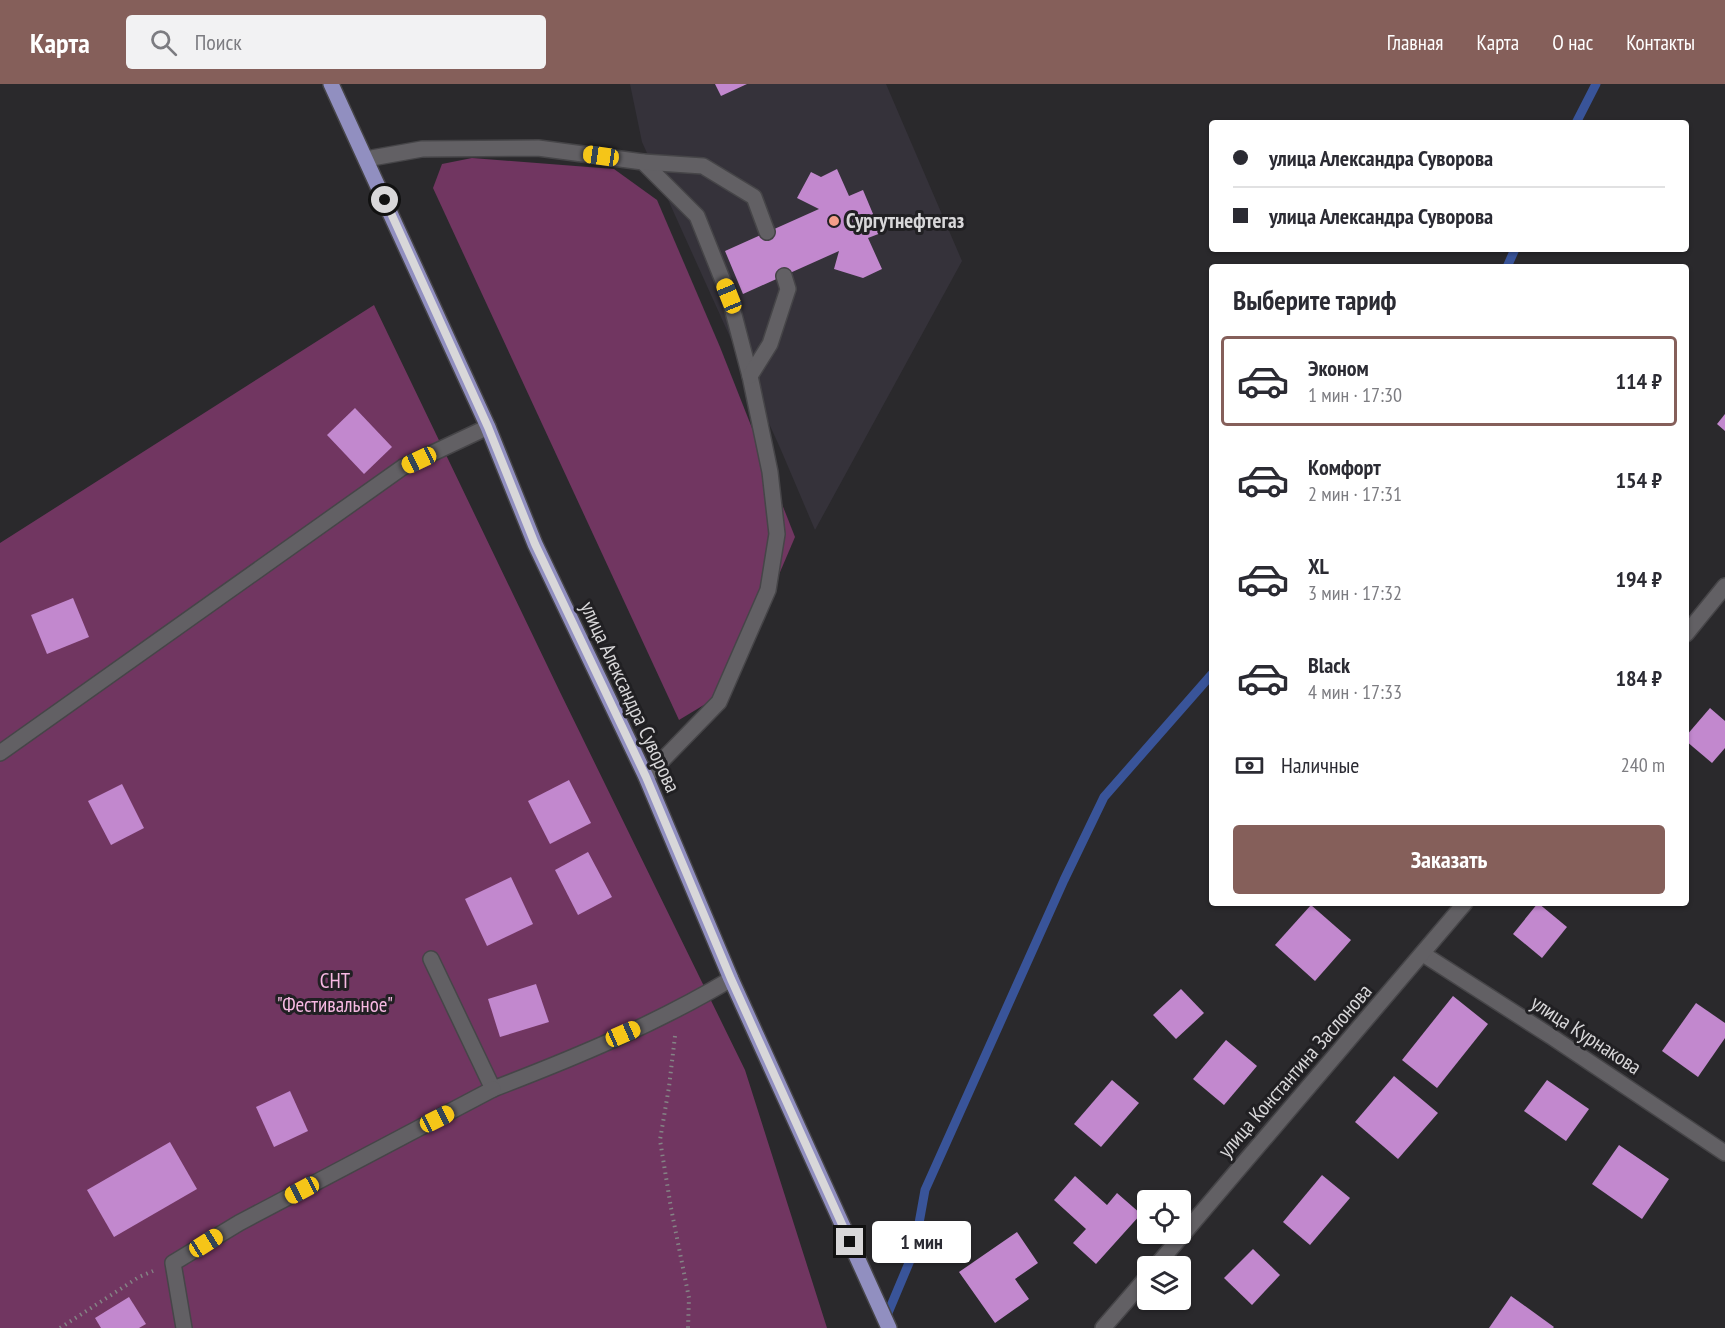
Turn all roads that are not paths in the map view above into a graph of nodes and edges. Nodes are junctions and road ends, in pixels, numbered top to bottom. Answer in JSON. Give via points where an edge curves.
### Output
{"nodes":[{"id":1,"x":331,"y":84,"type":"edge"},
{"id":2,"x":366,"y":159,"type":"junction"},
{"id":3,"x":643,"y":162,"type":"junction"},
{"id":4,"x":767,"y":232,"type":"dead end"},
{"id":5,"x":783,"y":276,"type":"dead end"},
{"id":6,"x":750,"y":375,"type":"junction"},
{"id":7,"x":488,"y":427,"type":"junction"},
{"id":8,"x":1725,"y":586,"type":"edge"},
{"id":9,"x":1689,"y":630,"type":"edge"},
{"id":10,"x":0,"y":753,"type":"edge"},
{"id":11,"x":646,"y":777,"type":"junction"},
{"id":12,"x":1463,"y":906,"type":"edge"},
{"id":13,"x":1423,"y":954,"type":"junction"},
{"id":14,"x":431,"y":959,"type":"dead end"},
{"id":15,"x":731,"y":979,"type":"junction"},
{"id":16,"x":493,"y":1089,"type":"junction"},
{"id":17,"x":1725,"y":1153,"type":"edge"},
{"id":18,"x":1165,"y":1256,"type":"edge"},
{"id":19,"x":1137,"y":1289,"type":"edge"},
{"id":20,"x":184,"y":1328,"type":"edge"},
{"id":21,"x":889,"y":1328,"type":"edge"},
{"id":22,"x":1103,"y":1328,"type":"edge"}],
"edges":[{"from":1,"to":2,"type":"main road","name":"улица Александра Суворова"},
{"from":2,"to":3,"type":"street","via":[[422,148],[538,148]]},
{"from":2,"to":7,"type":"main road","name":"улица Александра Суворова"},
{"from":3,"to":4,"type":"street","via":[[703,166],[754,197]]},
{"from":3,"to":6,"type":"street","via":[[697,216],[729,296]]},
{"from":5,"to":6,"type":"street","via":[[788,289],[770,344]]},
{"from":6,"to":11,"type":"street","via":[[770,472],[777,534],[768,590],[719,702]]},
{"from":7,"to":10,"type":"street","via":[[403,467]]},
{"from":7,"to":11,"type":"main road","name":"улица Александра Суворова","via":[[535,544]]},
{"from":8,"to":9,"type":"street"},
{"from":11,"to":15,"type":"main road","name":"улица Александра Суворова"},
{"from":12,"to":13,"type":"street","name":"улица Константина Заслонова"},
{"from":13,"to":17,"type":"street","name":"улица Курнакова"},
{"from":13,"to":18,"type":"street","name":"улица Константина Заслонова"},
{"from":14,"to":16,"type":"street"},
{"from":15,"to":16,"type":"street","via":[[665,1016]]},
{"from":15,"to":21,"type":"main road","name":"улица Александра Суворова"},
{"from":16,"to":20,"type":"street","via":[[239,1223],[173,1263]]},
{"from":19,"to":22,"type":"street"}]}
